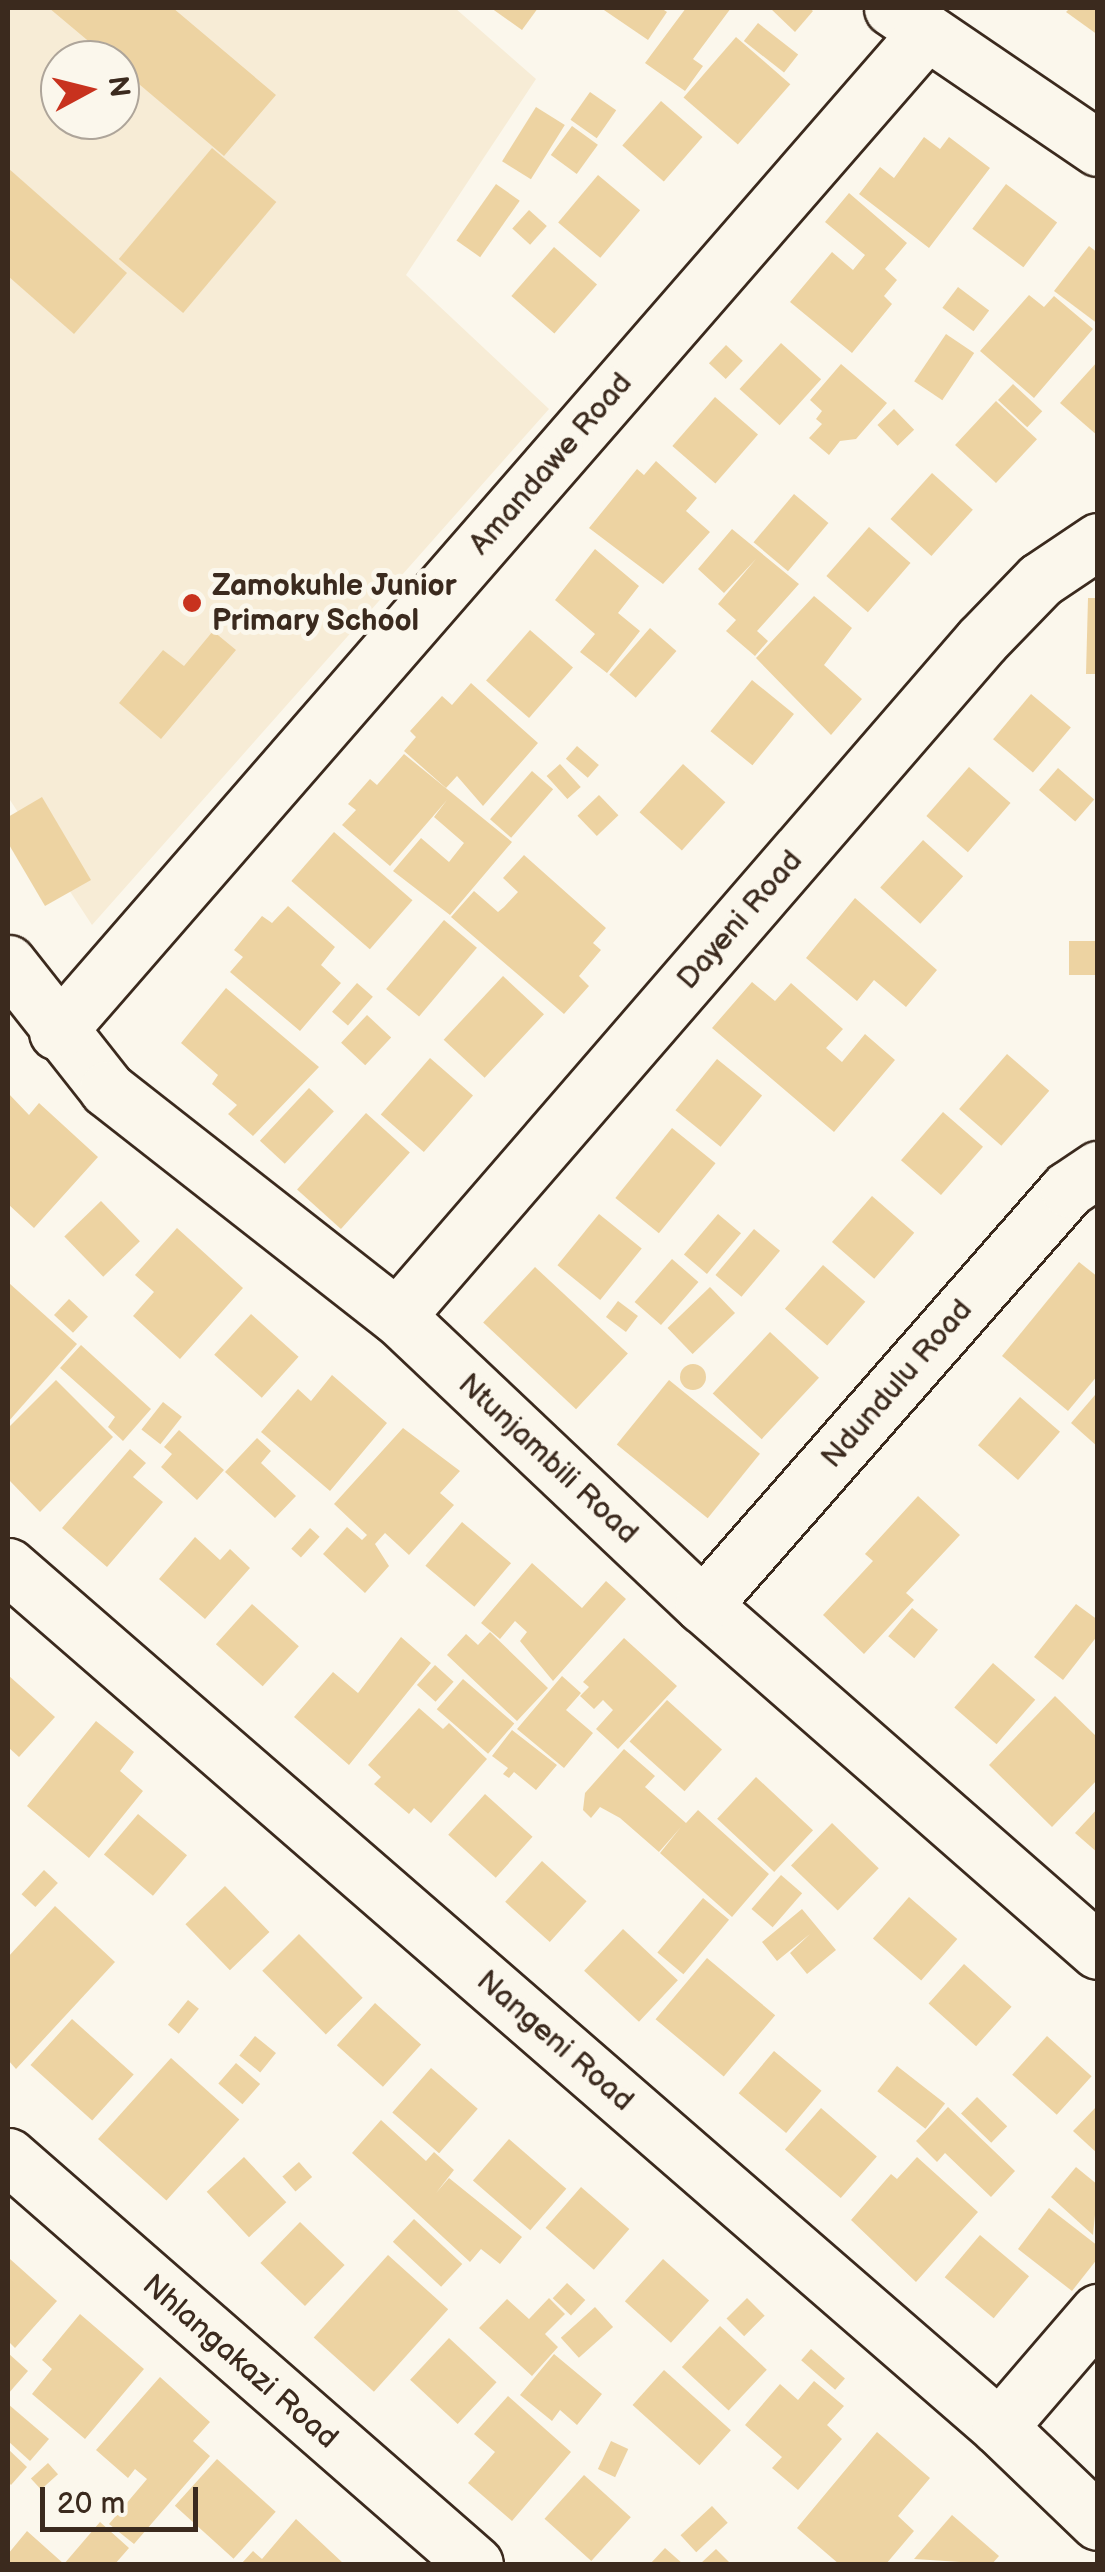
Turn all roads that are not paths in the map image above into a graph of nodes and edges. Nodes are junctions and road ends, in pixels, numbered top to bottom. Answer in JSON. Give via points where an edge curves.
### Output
{"nodes":[{"id":1,"x":910,"y":20,"type":"edge"},
{"id":2,"x":1098,"y":148,"type":"edge"},
{"id":3,"x":1098,"y":542,"type":"edge"},
{"id":4,"x":8,"y":963,"type":"edge"},
{"id":5,"x":57,"y":1032,"type":"junction"},
{"id":6,"x":1098,"y":1170,"type":"edge"},
{"id":7,"x":398,"y":1316,"type":"junction"},
{"id":8,"x":8,"y":1566,"type":"edge"},
{"id":9,"x":703,"y":1606,"type":"junction"},
{"id":10,"x":1098,"y":1951,"type":"edge"},
{"id":11,"x":8,"y":2156,"type":"edge"},
{"id":12,"x":1098,"y":2312,"type":"edge"},
{"id":13,"x":999,"y":2428,"type":"junction"},
{"id":14,"x":1098,"y":2522,"type":"edge"},
{"id":15,"x":475,"y":2564,"type":"edge"}],
"edges":[{"from":1,"to":2,"type":"street"},
{"from":1,"to":5,"type":"street","name":"Amandawe Road"},
{"from":3,"to":7,"type":"street","name":"Dayeni Road","via":[[1040,580],[982,640]]},
{"from":4,"to":5,"type":"street","name":"Ntunjambili Road"},
{"from":5,"to":7,"type":"street","name":"Ntunjambili Road","via":[[107,1089]]},
{"from":6,"to":9,"type":"street","name":"Ndundulu Road","via":[[1068,1189]]},
{"from":7,"to":9,"type":"street","name":"Ntunjambili Road"},
{"from":8,"to":13,"type":"street","name":"Nangeni Road"},
{"from":9,"to":10,"type":"street","name":"Ntunjambili Road"},
{"from":11,"to":15,"type":"street","name":"Nhlangakazi Road"},
{"from":12,"to":13,"type":"street"},
{"from":13,"to":14,"type":"street","name":"Nangeni Road"}]}
